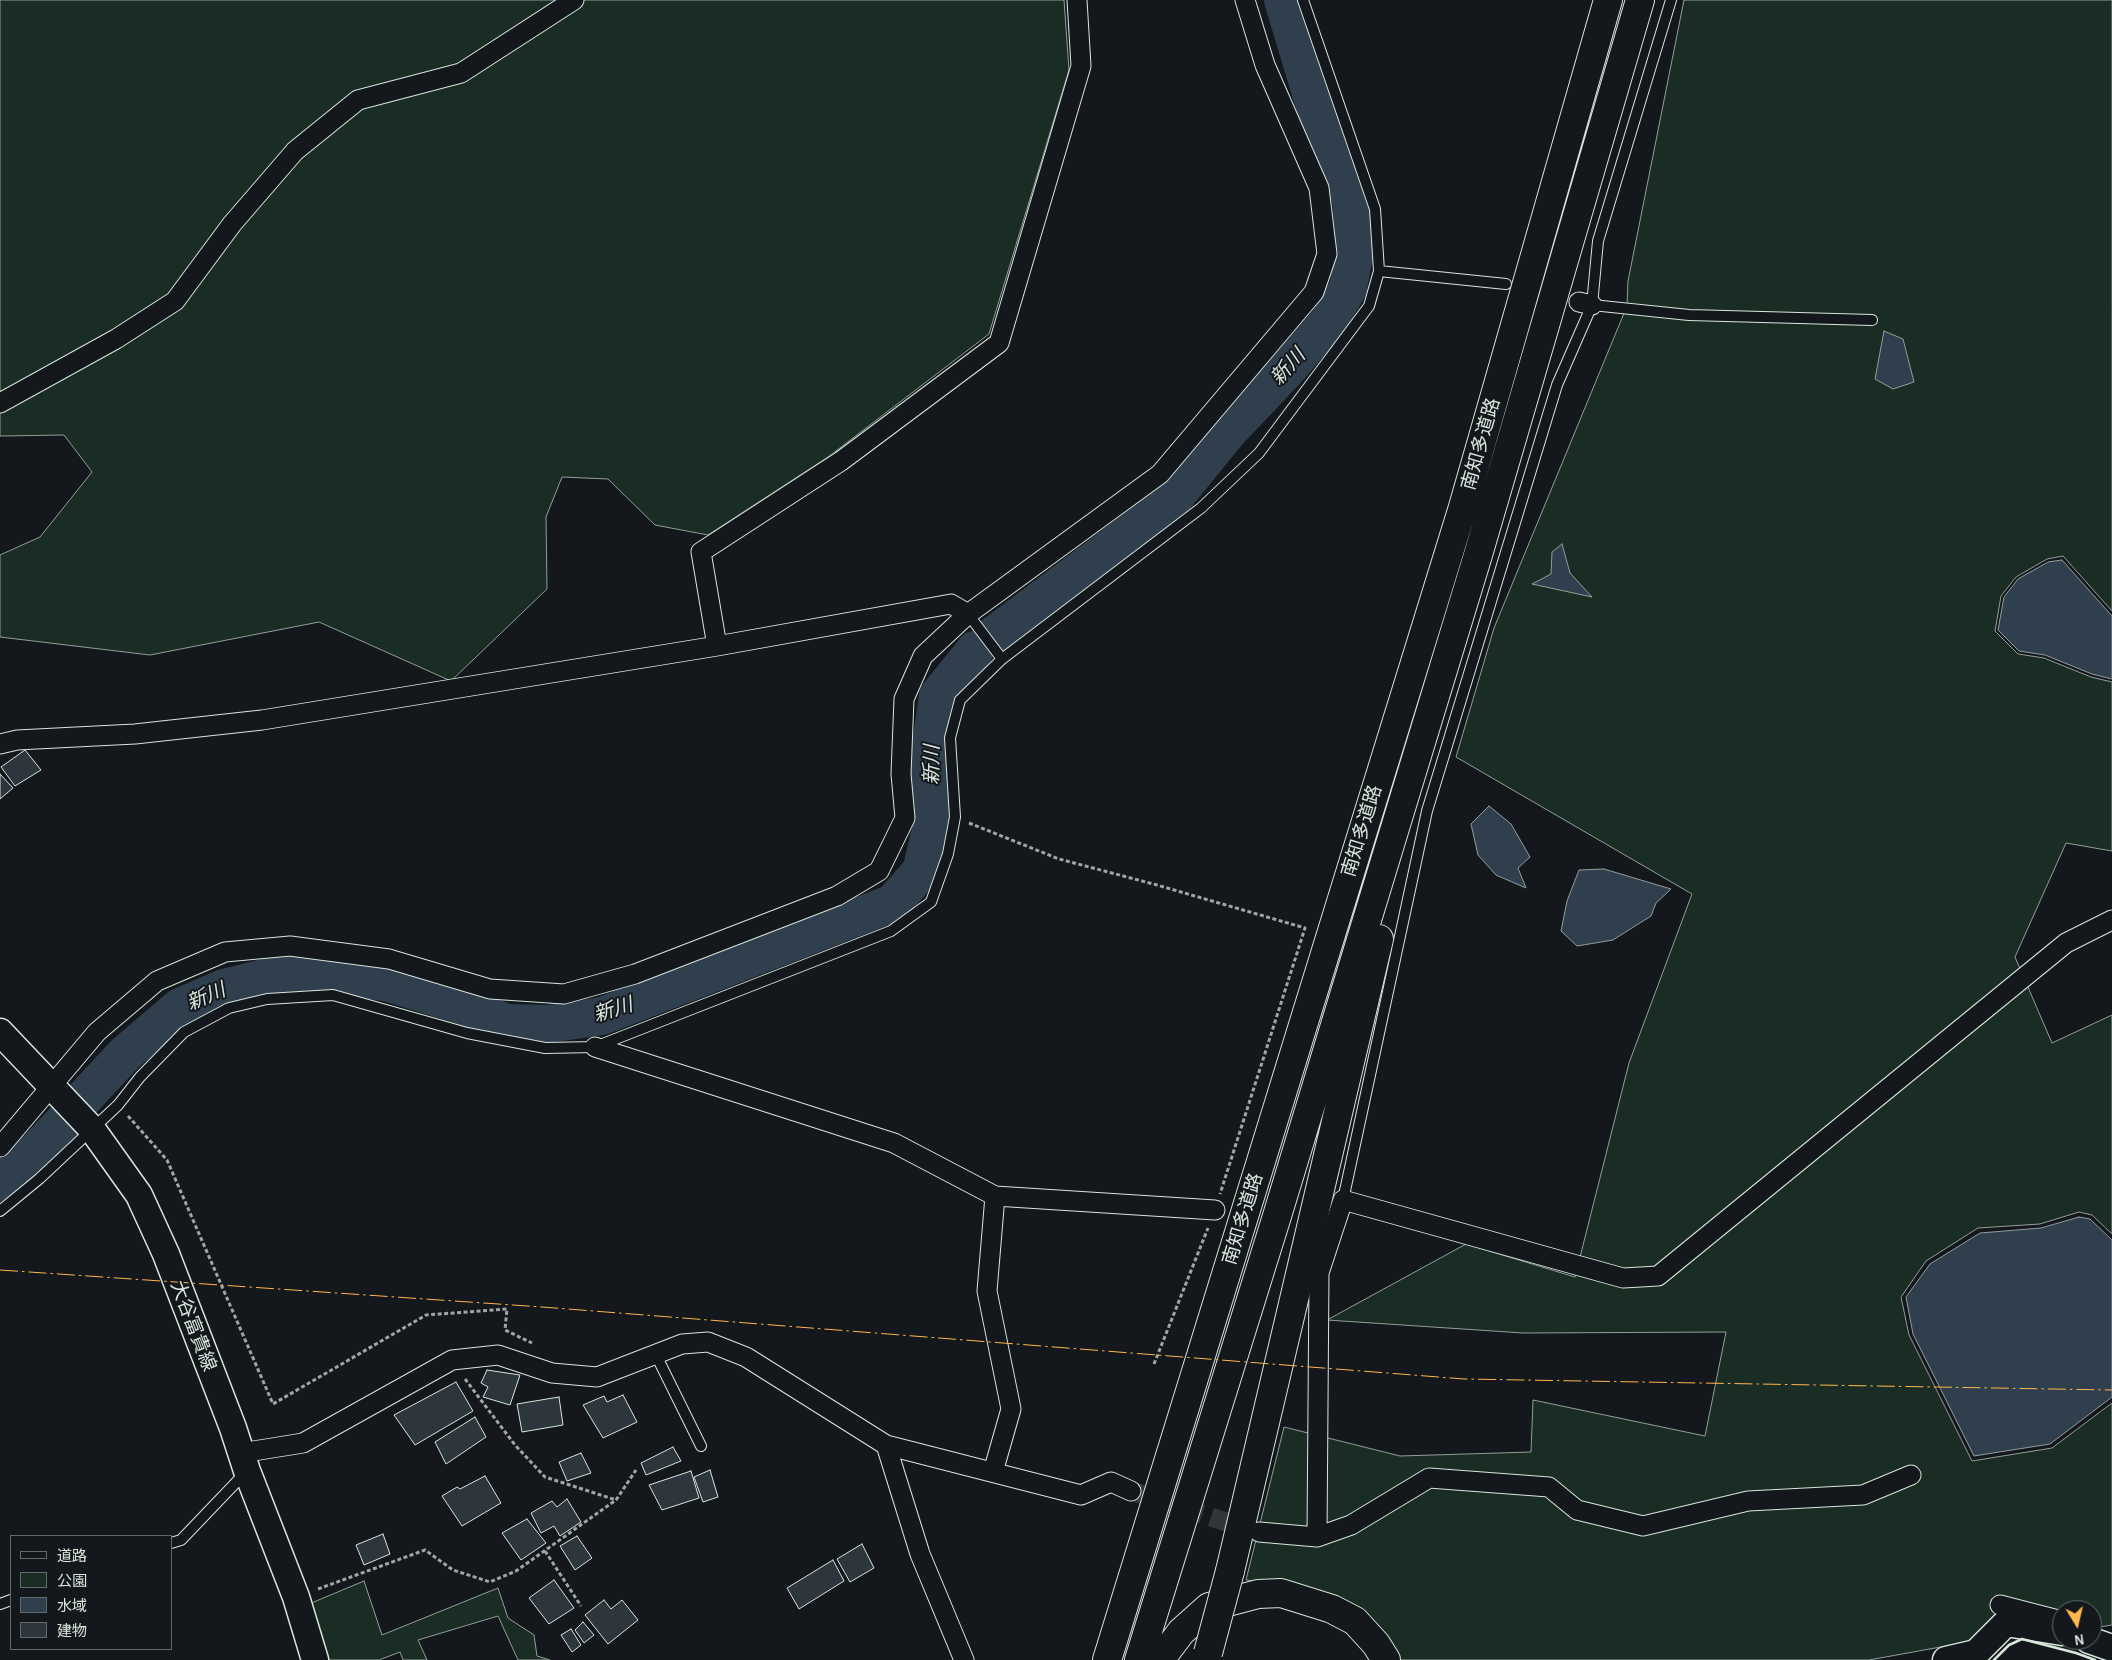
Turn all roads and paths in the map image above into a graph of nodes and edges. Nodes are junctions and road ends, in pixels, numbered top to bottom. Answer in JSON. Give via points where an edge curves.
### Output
{"nodes":[{"id":1,"x":574,"y":0,"type":"edge"},
{"id":2,"x":1077,"y":0,"type":"edge"},
{"id":3,"x":1245,"y":0,"type":"edge"},
{"id":4,"x":1303,"y":0,"type":"edge"},
{"id":5,"x":1608,"y":0,"type":"edge"},
{"id":6,"x":1640,"y":0,"type":"edge"},
{"id":7,"x":1671,"y":0,"type":"edge"},
{"id":8,"x":1379,"y":271,"type":"junction"},
{"id":9,"x":1506,"y":284,"type":"dead end"},
{"id":10,"x":1586,"y":304,"type":"junction"},
{"id":11,"x":1872,"y":320,"type":"dead end"},
{"id":12,"x":0,"y":402,"type":"edge"},
{"id":13,"x":968,"y":614,"type":"junction"},
{"id":14,"x":717,"y":646,"type":"junction"},
{"id":15,"x":1002,"y":659,"type":"junction"},
{"id":16,"x":0,"y":744,"type":"edge"},
{"id":17,"x":955,"y":817,"type":"junction"},
{"id":18,"x":1394,"y":828,"type":"junction"},
{"id":19,"x":2112,"y":920,"type":"edge"},
{"id":20,"x":0,"y":1032,"type":"edge"},
{"id":21,"x":595,"y":1047,"type":"junction"},
{"id":22,"x":50,"y":1085,"type":"junction"},
{"id":23,"x":118,"y":1105,"type":"junction"},
{"id":24,"x":92,"y":1129,"type":"junction"},
{"id":25,"x":0,"y":1147,"type":"edge"},
{"id":26,"x":995,"y":1196,"type":"junction"},
{"id":27,"x":1343,"y":1200,"type":"junction"},
{"id":28,"x":1215,"y":1210,"type":"junction"},
{"id":29,"x":0,"y":1211,"type":"edge"},
{"id":30,"x":538,"y":1347,"type":"dead end"},
{"id":31,"x":656,"y":1355,"type":"junction"},
{"id":32,"x":452,"y":1360,"type":"junction"},
{"id":33,"x":1154,"y":1364,"type":"dead end"},
{"id":34,"x":886,"y":1445,"type":"junction"},
{"id":35,"x":701,"y":1446,"type":"dead end"},
{"id":36,"x":244,"y":1462,"type":"junction"},
{"id":37,"x":636,"y":1470,"type":"dead end"},
{"id":38,"x":993,"y":1472,"type":"junction"},
{"id":39,"x":1911,"y":1475,"type":"dead end"},
{"id":40,"x":1131,"y":1491,"type":"tunnel mouth"},
{"id":41,"x":616,"y":1500,"type":"junction"},
{"id":42,"x":1259,"y":1532,"type":"tunnel mouth"},
{"id":43,"x":1317,"y":1536,"type":"junction"},
{"id":44,"x":172,"y":1543,"type":"edge"},
{"id":45,"x":545,"y":1551,"type":"junction"},
{"id":46,"x":296,"y":1597,"type":"junction"},
{"id":47,"x":2000,"y":1605,"type":"dead end"},
{"id":48,"x":581,"y":1606,"type":"dead end"},
{"id":49,"x":2052,"y":1618,"type":"edge"},
{"id":50,"x":2052,"y":1630,"type":"edge"},
{"id":51,"x":1208,"y":1657,"type":"edge"},
{"id":52,"x":315,"y":1660,"type":"edge"},
{"id":53,"x":964,"y":1660,"type":"edge"},
{"id":54,"x":1107,"y":1660,"type":"edge"},
{"id":55,"x":1139,"y":1660,"type":"edge"},
{"id":56,"x":1160,"y":1660,"type":"edge"},
{"id":57,"x":1386,"y":1660,"type":"edge"},
{"id":58,"x":1946,"y":1660,"type":"edge"}],
"edges":[{"from":1,"to":12,"type":"street","via":[[461,73],[358,100],[295,151],[232,224],[175,301],[116,339]]},
{"from":2,"to":14,"type":"street","via":[[1081,66],[999,343],[841,461],[701,552]]},
{"from":3,"to":13,"type":"street","via":[[1265,64],[1319,188],[1327,254],[1314,292],[1160,474]]},
{"from":4,"to":8,"type":"lane","via":[[1375,209]]},
{"from":5,"to":54,"type":"highway","name":"南知多道路","via":[[1463,506]]},
{"from":6,"to":18,"type":"highway","name":"南知多道路","via":[[1478,555]]},
{"from":7,"to":10,"type":"lane","via":[[1598,241]]},
{"from":8,"to":9,"type":"lane"},
{"from":8,"to":15,"type":"lane","via":[[1369,306],[1259,453],[1200,508]]},
{"from":10,"to":11,"type":"lane","via":[[1689,316]]},
{"from":10,"to":27,"type":"lane","via":[[1557,385],[1427,811]]},
{"from":13,"to":14,"type":"street","via":[[951,604]]},
{"from":13,"to":15,"type":"lane"},
{"from":13,"to":22,"type":"street","via":[[923,656],[904,699],[901,774],[905,818],[879,870],[836,896],[635,974],[564,994],[490,990],[389,959],[290,946],[225,952],[157,981],[96,1032]]},
{"from":14,"to":16,"type":"street","via":[[262,720]]},
{"from":15,"to":17,"type":"lane","via":[[960,700],[950,738]]},
{"from":17,"to":21,"type":"lane","via":[[948,854],[931,902],[891,931]]},
{"from":17,"to":28,"type":"path","via":[[1059,859],[1305,928]]},
{"from":18,"to":51,"type":"highway","bridge":true,"via":[[1399,848],[1380,934]]},
{"from":18,"to":55,"type":"highway","name":"南知多道路","via":[[1278,1216]]},
{"from":19,"to":27,"type":"street","via":[[2066,943],[1658,1276],[1623,1278]]},
{"from":20,"to":22,"type":"main road","name":"大谷富貴線"},
{"from":21,"to":23,"type":"lane","via":[[545,1048],[467,1033],[333,995],[267,999],[229,1008],[184,1032]]},
{"from":21,"to":26,"type":"street","via":[[894,1143]]},
{"from":22,"to":24,"type":"main road","name":"大谷富貴線"},
{"from":22,"to":25,"type":"street"},
{"from":23,"to":24,"type":"lane"},
{"from":23,"to":30,"type":"path","via":[[167,1160],[273,1404],[426,1315],[507,1309],[505,1330]]},
{"from":24,"to":29,"type":"lane"},
{"from":24,"to":36,"type":"main road","name":"大谷富貴線","via":[[139,1195],[166,1254]]},
{"from":26,"to":28,"type":"street"},
{"from":26,"to":38,"type":"street","via":[[987,1291],[1011,1409]]},
{"from":27,"to":43,"type":"street","via":[[1319,1273]]},
{"from":28,"to":33,"type":"path"},
{"from":31,"to":32,"type":"street","via":[[597,1377],[552,1373],[498,1355]]},
{"from":31,"to":34,"type":"street","via":[[682,1344],[708,1342],[746,1357]]},
{"from":31,"to":35,"type":"lane"},
{"from":32,"to":36,"type":"street","via":[[303,1443]]},
{"from":32,"to":41,"type":"path","via":[[515,1445],[545,1477]]},
{"from":34,"to":38,"type":"street"},
{"from":34,"to":53,"type":"street","via":[[920,1554]]},
{"from":36,"to":44,"type":"lane","via":[[181,1540]]},
{"from":36,"to":46,"type":"main road","name":"大谷富貴線"},
{"from":37,"to":41,"type":"path"},
{"from":38,"to":40,"type":"street","via":[[1080,1495],[1111,1482]]},
{"from":39,"to":43,"type":"street","via":[[1863,1495],[1748,1501],[1643,1526],[1577,1510],[1549,1487],[1429,1478],[1351,1526]]},
{"from":41,"to":45,"type":"path"},
{"from":42,"to":43,"type":"street"},
{"from":45,"to":46,"type":"path","via":[[516,1571],[490,1582],[453,1570],[425,1550]]},
{"from":45,"to":48,"type":"path"},
{"from":46,"to":52,"type":"main road","name":"大谷富貴線"},
{"from":47,"to":49,"type":"street"},
{"from":50,"to":58,"type":"main road","via":[[2006,1623],[1976,1653]]},
{"from":56,"to":57,"type":"highway","via":[[1181,1632],[1209,1607],[1258,1594],[1281,1593],[1332,1609],[1355,1621]]}]}
